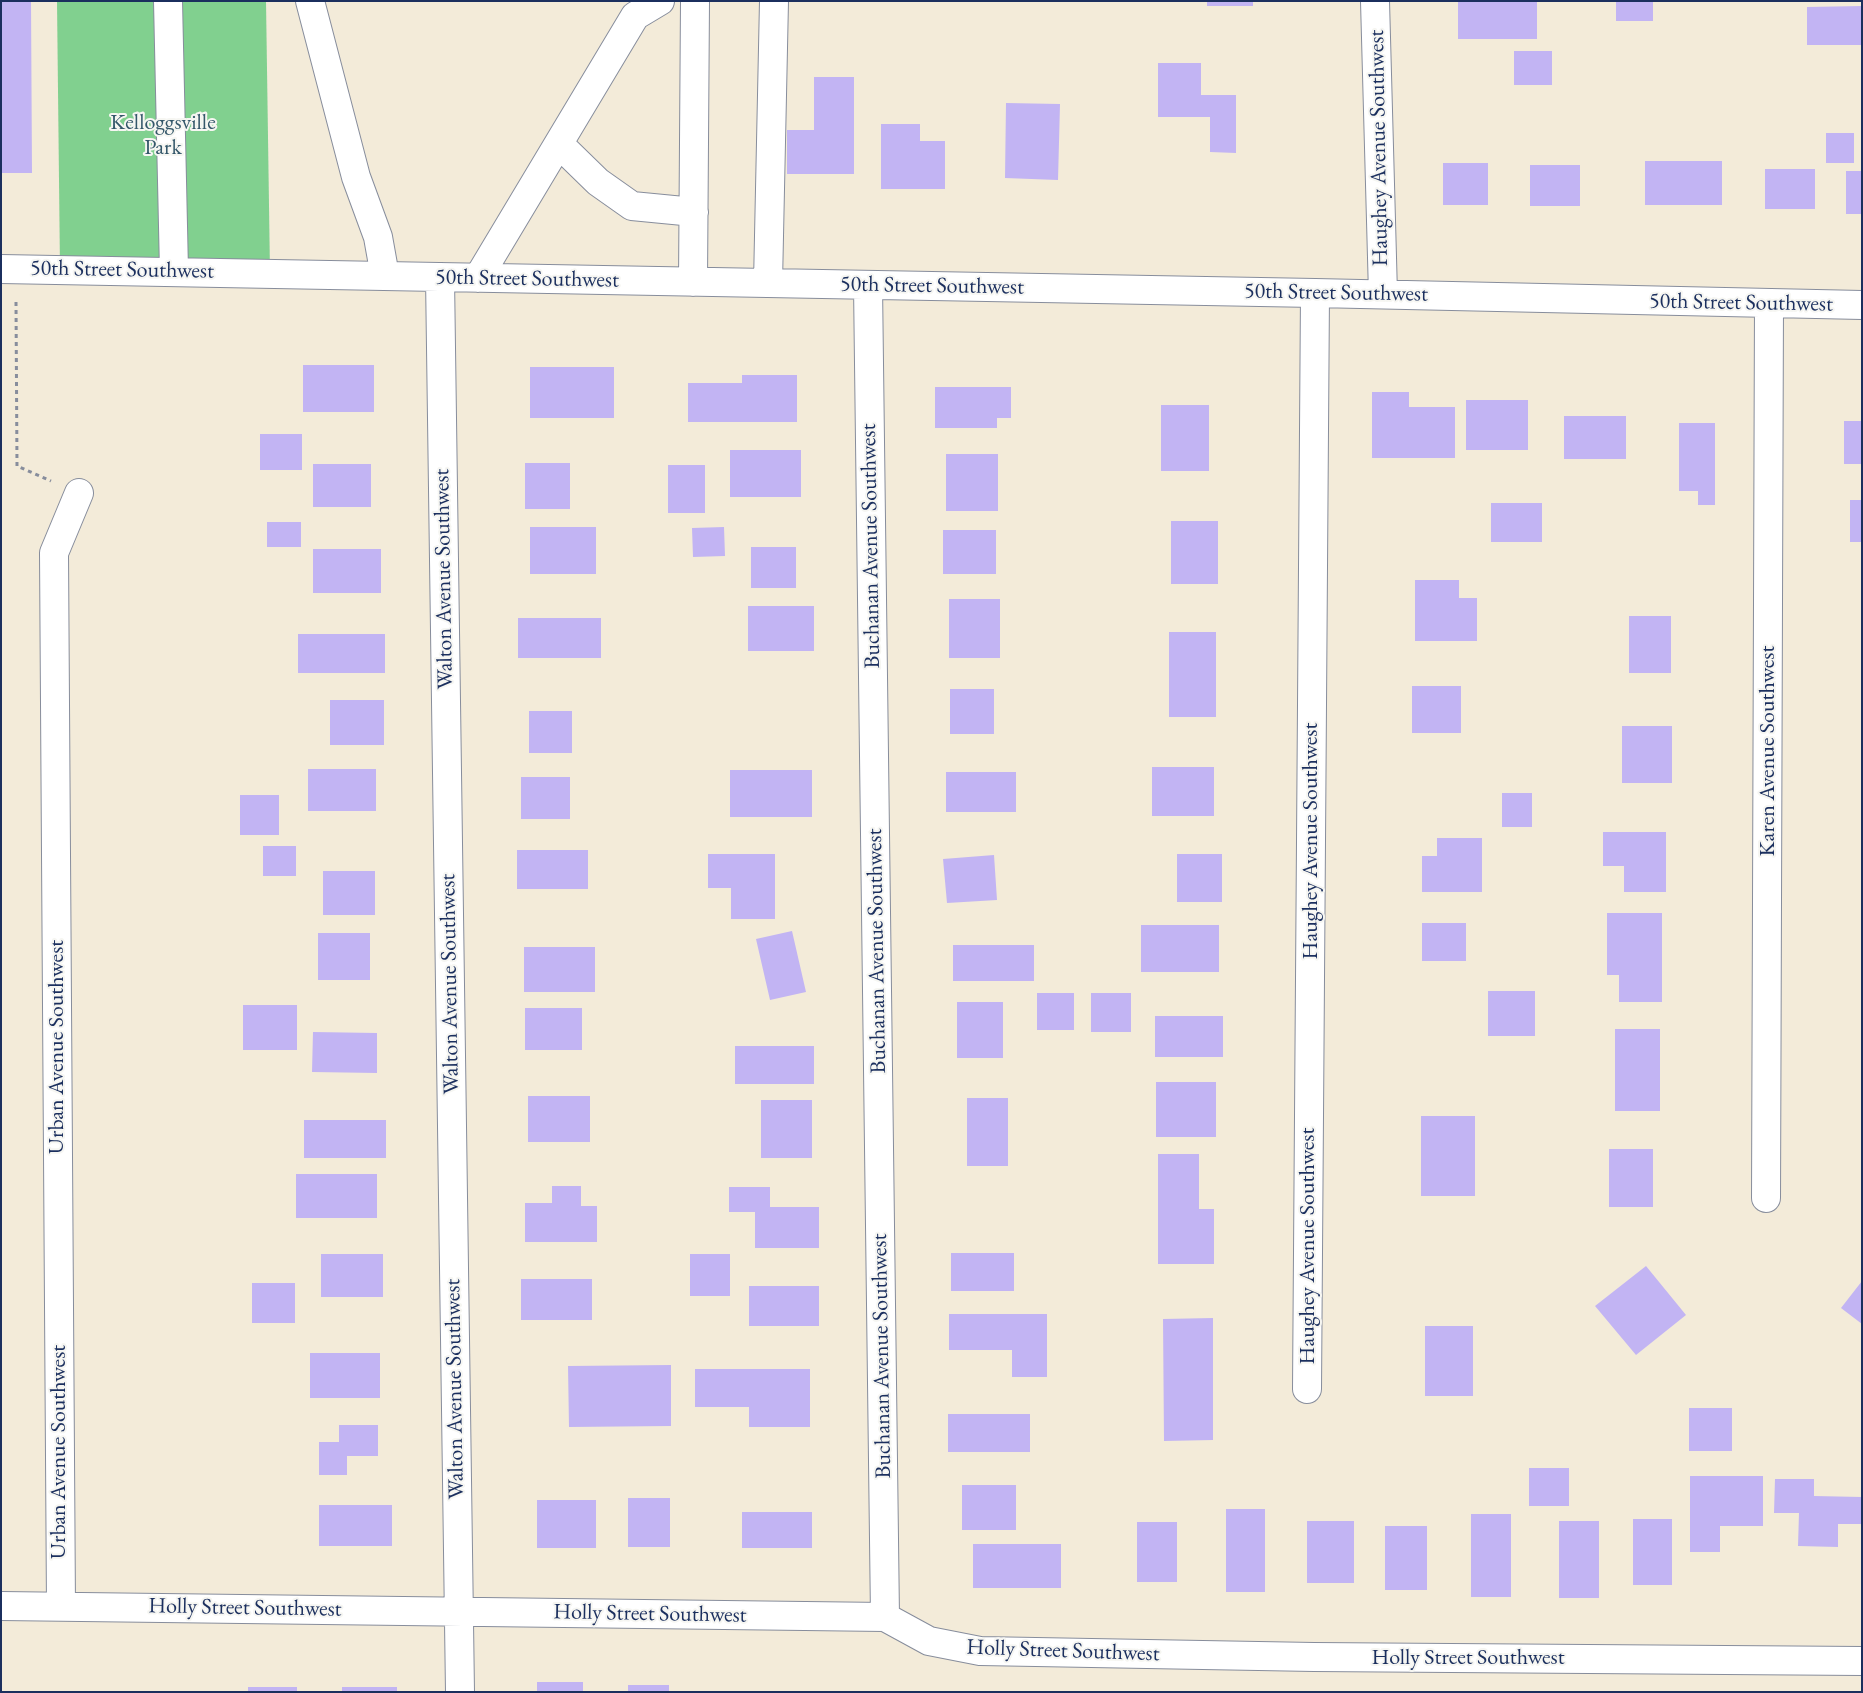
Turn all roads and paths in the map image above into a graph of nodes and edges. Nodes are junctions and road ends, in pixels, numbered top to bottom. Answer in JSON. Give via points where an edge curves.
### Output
{"nodes":[{"id":1,"x":168,"y":1,"type":"edge"},
{"id":2,"x":310,"y":1,"type":"edge"},
{"id":3,"x":660,"y":1,"type":"edge"},
{"id":4,"x":695,"y":1,"type":"edge"},
{"id":5,"x":774,"y":1,"type":"edge"},
{"id":6,"x":1376,"y":1,"type":"edge"},
{"id":7,"x":558,"y":144,"type":"junction"},
{"id":8,"x":694,"y":212,"type":"junction"},
{"id":9,"x":8,"y":269,"type":"edge"},
{"id":10,"x":174,"y":272,"type":"junction"},
{"id":11,"x":385,"y":276,"type":"junction"},
{"id":12,"x":440,"y":277,"type":"junction"},
{"id":13,"x":478,"y":278,"type":"junction"},
{"id":14,"x":693,"y":282,"type":"junction"},
{"id":15,"x":768,"y":283,"type":"junction"},
{"id":16,"x":868,"y":285,"type":"junction"},
{"id":17,"x":1315,"y":292,"type":"junction"},
{"id":18,"x":1382,"y":294,"type":"junction"},
{"id":19,"x":1769,"y":303,"type":"junction"},
{"id":20,"x":1862,"y":305,"type":"edge"},
{"id":21,"x":79,"y":494,"type":"joint"},
{"id":22,"x":1766,"y":1198,"type":"dead end"},
{"id":23,"x":1307,"y":1390,"type":"dead end"},
{"id":24,"x":1,"y":1606,"type":"edge"},
{"id":25,"x":61,"y":1606,"type":"junction"},
{"id":26,"x":458,"y":1611,"type":"junction"},
{"id":27,"x":885,"y":1617,"type":"junction"},
{"id":28,"x":1862,"y":1661,"type":"edge"},
{"id":29,"x":460,"y":1692,"type":"edge"}],
"edges":[{"from":1,"to":10,"type":"street"},
{"from":2,"to":11,"type":"street","via":[[356,177],[378,237]]},
{"from":3,"to":7,"type":"street","via":[[635,16]]},
{"from":4,"to":8,"type":"street"},
{"from":5,"to":15,"type":"street"},
{"from":6,"to":18,"type":"street","name":"Haughey Avenue Southwest"},
{"from":7,"to":8,"type":"street","via":[[598,182],[632,206]]},
{"from":7,"to":13,"type":"street"},
{"from":8,"to":14,"type":"street"},
{"from":9,"to":10,"type":"street","name":"50th Street Southwest"},
{"from":9,"to":21,"type":"path","via":[[18,466]]},
{"from":10,"to":11,"type":"street","name":"50th Street Southwest"},
{"from":11,"to":12,"type":"street","name":"50th Street Southwest"},
{"from":12,"to":13,"type":"street","name":"50th Street Southwest"},
{"from":12,"to":26,"type":"street","name":"Walton Avenue Southwest"},
{"from":13,"to":14,"type":"street","name":"50th Street Southwest"},
{"from":14,"to":15,"type":"street","name":"50th Street Southwest"},
{"from":15,"to":16,"type":"street","name":"50th Street Southwest"},
{"from":16,"to":17,"type":"street","name":"50th Street Southwest"},
{"from":16,"to":27,"type":"street","name":"Buchanan Avenue Southwest"},
{"from":17,"to":18,"type":"street","name":"50th Street Southwest"},
{"from":17,"to":23,"type":"street","name":"Haughey Avenue Southwest"},
{"from":18,"to":19,"type":"street","name":"50th Street Southwest"},
{"from":19,"to":20,"type":"street","name":"50th Street Southwest"},
{"from":19,"to":22,"type":"street","name":"Karen Avenue Southwest"},
{"from":21,"to":25,"type":"street","name":"Urban Avenue Southwest","via":[[54,553]]},
{"from":24,"to":25,"type":"street","name":"Holly Street Southwest"},
{"from":25,"to":26,"type":"street","name":"Holly Street Southwest"},
{"from":26,"to":27,"type":"street","name":"Holly Street Southwest"},
{"from":26,"to":29,"type":"street","name":"Walton Avenue Southwest"},
{"from":27,"to":28,"type":"street","name":"Holly Street Southwest","via":[[929,1641],[980,1652]]}]}
